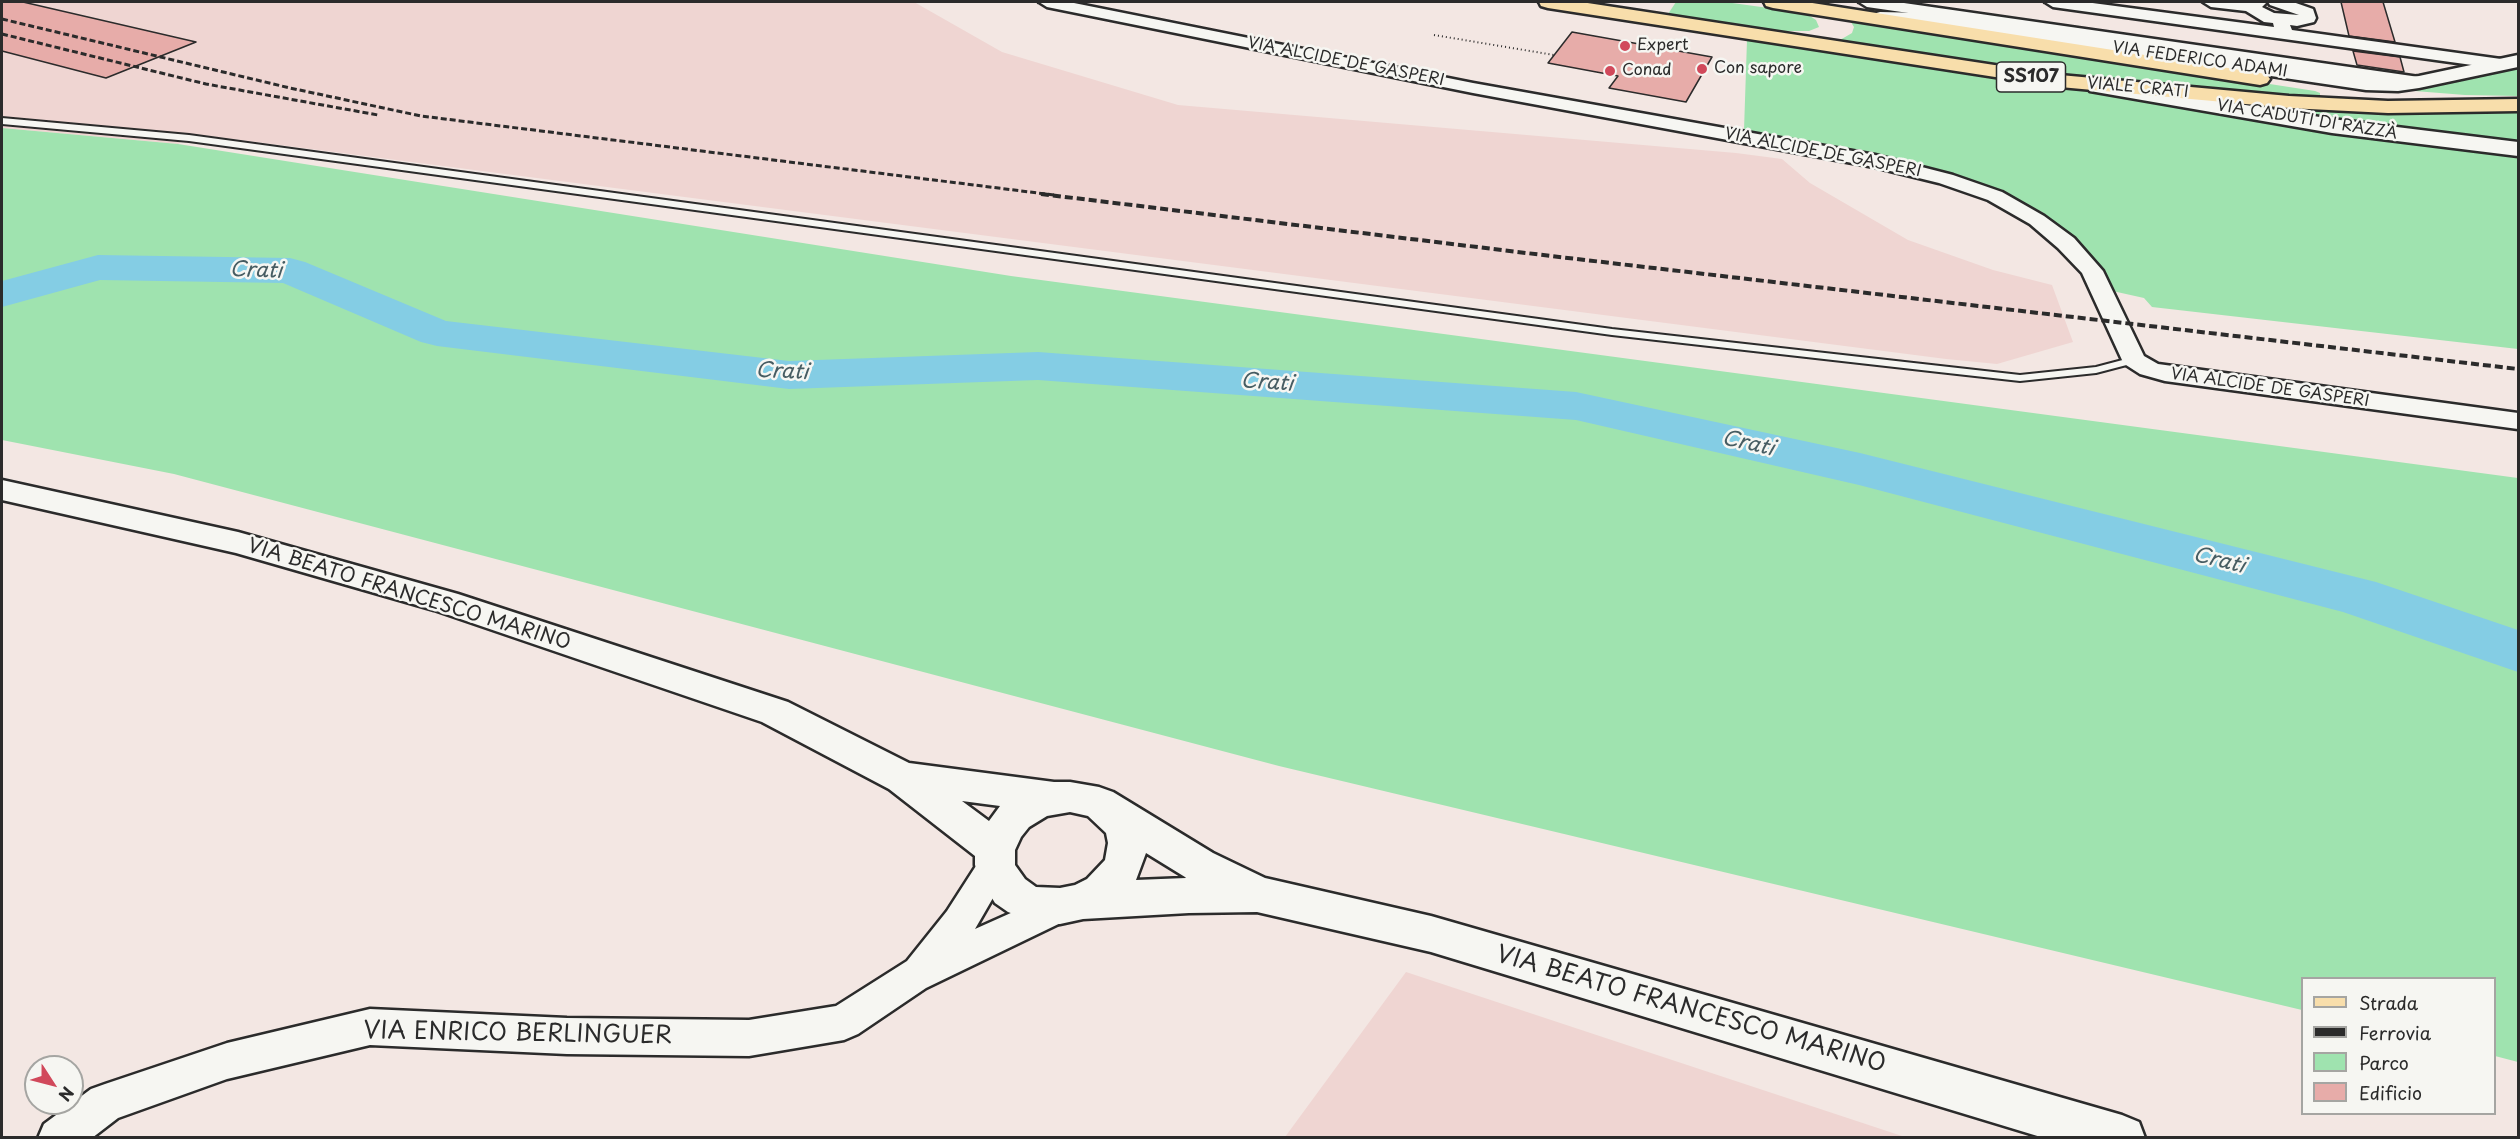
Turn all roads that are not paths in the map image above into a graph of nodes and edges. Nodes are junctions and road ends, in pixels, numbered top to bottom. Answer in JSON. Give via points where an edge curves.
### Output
{"nodes":[{"id":1,"x":1047,"y":2,"type":"edge"},
{"id":2,"x":1548,"y":2,"type":"edge"},
{"id":3,"x":1773,"y":2,"type":"edge"},
{"id":4,"x":1867,"y":2,"type":"edge"},
{"id":5,"x":2053,"y":2,"type":"edge"},
{"id":6,"x":2211,"y":2,"type":"edge"},
{"id":7,"x":2276,"y":2,"type":"edge"},
{"id":8,"x":2255,"y":4,"type":"edge"},
{"id":9,"x":1912,"y":5,"type":"edge"},
{"id":10,"x":1818,"y":9,"type":"junction"},
{"id":11,"x":1880,"y":18,"type":"junction"},
{"id":12,"x":2282,"y":27,"type":"junction"},
{"id":13,"x":1788,"y":38,"type":"junction"},
{"id":14,"x":2510,"y":62,"type":"edge"},
{"id":15,"x":2060,"y":81,"type":"junction"},
{"id":16,"x":2419,"y":82,"type":"junction"},
{"id":17,"x":2518,"y":104,"type":"edge"},
{"id":18,"x":2,"y":121,"type":"edge"},
{"id":19,"x":2518,"y":149,"type":"edge"},
{"id":20,"x":2134,"y":360,"type":"junction"},
{"id":21,"x":2518,"y":421,"type":"edge"},
{"id":22,"x":2,"y":490,"type":"edge"},
{"id":23,"x":903,"y":778,"type":"junction"},
{"id":24,"x":1054,"y":798,"type":"junction"},
{"id":25,"x":1099,"y":804,"type":"junction"},
{"id":26,"x":995,"y":858,"type":"junction"},
{"id":27,"x":1257,"y":894,"type":"junction"},
{"id":28,"x":1072,"y":904,"type":"junction"},
{"id":29,"x":913,"y":976,"type":"junction"},
{"id":30,"x":58,"y":1137,"type":"edge"},
{"id":31,"x":2122,"y":1137,"type":"edge"}],
"edges":[{"from":1,"to":20,"type":"street","name":"VIA ALCIDE DE GASPERI","via":[[1473,88],[1875,161],[1946,179],[1995,196],[2037,220],[2066,243],[2092,271]]},
{"from":2,"to":13,"type":"main road","name":"VIALE CRATI","number":"SS107"},
{"from":3,"to":10,"type":"main road","number":"SS107"},
{"from":4,"to":9,"type":"street"},
{"from":5,"to":12,"type":"street"},
{"from":6,"to":8,"type":"street"},
{"from":7,"to":12,"type":"street","via":[[2296,6],[2308,15]]},
{"from":8,"to":12,"type":"street","via":[[2262,15]]},
{"from":9,"to":16,"type":"street"},
{"from":10,"to":11,"type":"main road","name":"VIA FEDERICO ADAMI","number":"SS107"},
{"from":10,"to":13,"type":"main road","via":[[1836,19],[1838,30],[1827,36]]},
{"from":11,"to":16,"type":"main road","name":"VIA FEDERICO ADAMI","via":[[1925,19],[2366,84]]},
{"from":11,"to":17,"type":"main road","name":"VIA FEDERICO ADAMI","number":"SS107","via":[[2377,96]]},
{"from":12,"to":14,"type":"street"},
{"from":13,"to":15,"type":"main road","name":"VIALE CRATI","number":"SS107"},
{"from":14,"to":16,"type":"main road","name":"VIA FEDERICO ADAMI"},
{"from":15,"to":17,"type":"main road","name":"VIALE CRATI","number":"SS107","via":[[2355,105]]},
{"from":15,"to":19,"type":"main road","name":"VIA CADUTI DI RAZZÀ","via":[[2332,126]]},
{"from":18,"to":20,"type":"lane","via":[[189,138],[1612,332],[1927,368],[2020,378],[2097,370]]},
{"from":20,"to":21,"type":"street","name":"VIA ALCIDE DE GASPERI","via":[[2165,374]]},
{"from":22,"to":23,"type":"main road","name":"VIA BEATO FRANCESCO MARINO","via":[[238,543],[446,602],[775,712]]},
{"from":23,"to":24,"type":"main road","name":"VIA BEATO FRANCESCO MARINO"},
{"from":23,"to":26,"type":"main road","name":"VIA BEATO FRANCESCO MARINO","via":[[979,835]]},
{"from":24,"to":25,"type":"main road","via":[[1078,798]]},
{"from":24,"to":26,"type":"main road","via":[[1015,816],[1005,828]]},
{"from":25,"to":27,"type":"main road","name":"VIA BEATO FRANCESCO MARINO","via":[[1199,865]]},
{"from":25,"to":28,"type":"main road","via":[[1124,827],[1128,843],[1125,860],[1117,877],[1102,891]]},
{"from":26,"to":28,"type":"main road","via":[[1001,880],[1023,900],[1038,905]]},
{"from":26,"to":29,"type":"street","name":"VIA ENRICO BERLINGUER","via":[[960,922]]},
{"from":27,"to":28,"type":"main road","name":"VIA BEATO FRANCESCO MARINO"},
{"from":27,"to":31,"type":"main road","name":"VIA BEATO FRANCESCO MARINO","via":[[1431,934]]},
{"from":28,"to":29,"type":"street","name":"VIA ENRICO BERLINGUER"},
{"from":29,"to":30,"type":"street","name":"VIA ENRICO BERLINGUER","via":[[844,1022],[749,1038],[567,1036],[370,1027],[227,1061],[105,1102]]}]}
